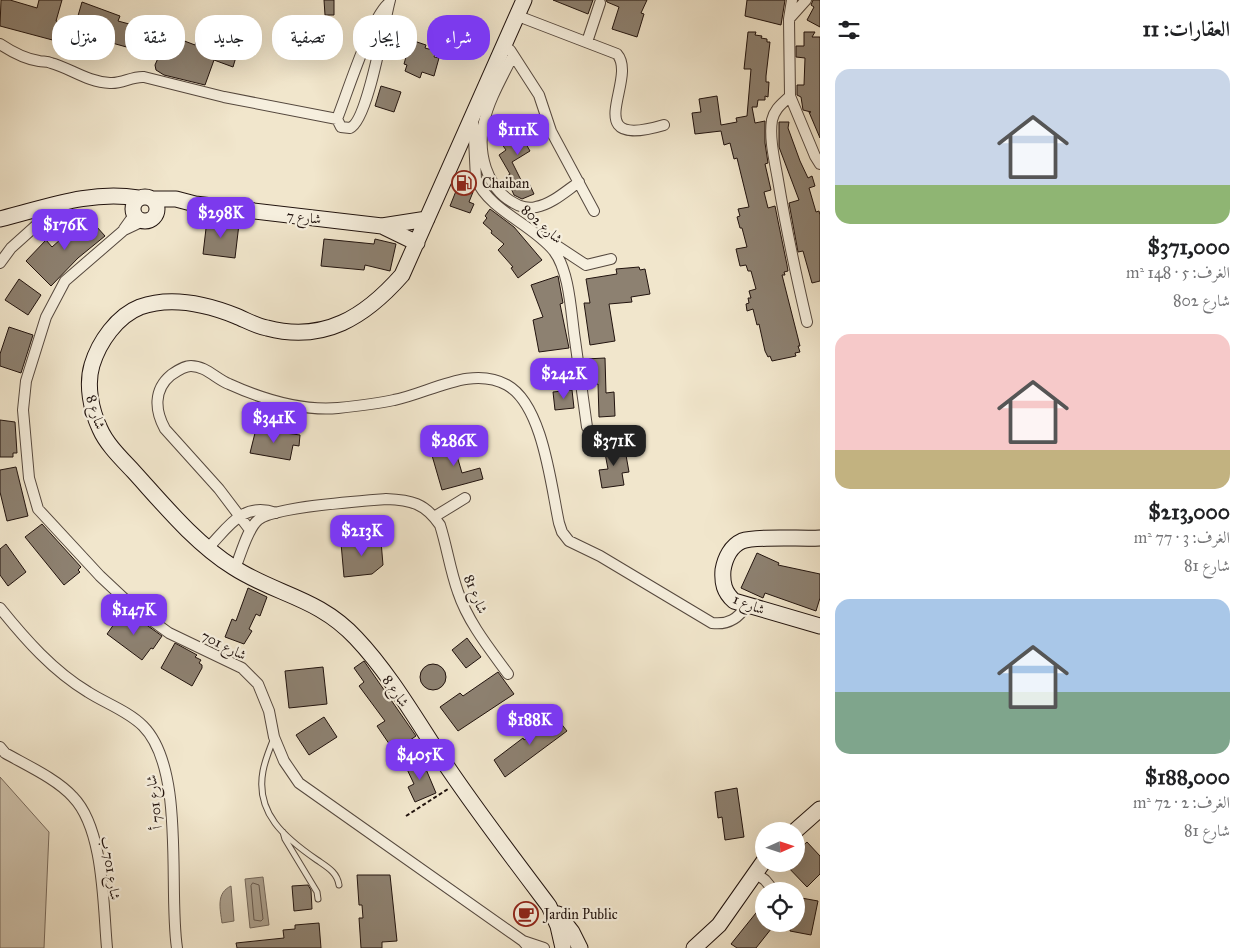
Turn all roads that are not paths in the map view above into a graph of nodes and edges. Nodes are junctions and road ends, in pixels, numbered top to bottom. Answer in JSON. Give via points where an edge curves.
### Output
{"nodes":[{"id":1,"x":524,"y":0,"type":"edge"},
{"id":2,"x":792,"y":0,"type":"edge"},
{"id":3,"x":806,"y":0,"type":"edge"},
{"id":4,"x":390,"y":1,"type":"edge"},
{"id":5,"x":600,"y":4,"type":"dead end"},
{"id":6,"x":518,"y":16,"type":"junction"},
{"id":7,"x":789,"y":19,"type":"junction"},
{"id":8,"x":587,"y":42,"type":"junction"},
{"id":9,"x":0,"y":44,"type":"edge"},
{"id":10,"x":509,"y":49,"type":"junction"},
{"id":11,"x":790,"y":96,"type":"junction"},
{"id":12,"x":472,"y":112,"type":"junction"},
{"id":13,"x":337,"y":119,"type":"junction"},
{"id":14,"x":664,"y":125,"type":"dead end"},
{"id":15,"x":820,"y":164,"type":"edge"},
{"id":16,"x":579,"y":182,"type":"junction"},
{"id":17,"x":62,"y":202,"type":"junction"},
{"id":18,"x":143,"y":209,"type":"junction"},
{"id":19,"x":594,"y":211,"type":"dead end"},
{"id":20,"x":0,"y":219,"type":"edge"},
{"id":21,"x":427,"y":219,"type":"junction"},
{"id":22,"x":382,"y":226,"type":"junction"},
{"id":23,"x":538,"y":235,"type":"junction"},
{"id":24,"x":417,"y":243,"type":"junction"},
{"id":25,"x":611,"y":259,"type":"dead end"},
{"id":26,"x":0,"y":263,"type":"edge"},
{"id":27,"x":807,"y":322,"type":"dead end"},
{"id":28,"x":588,"y":427,"type":"dead end"},
{"id":29,"x":465,"y":498,"type":"dead end"},
{"id":30,"x":276,"y":513,"type":"junction"},
{"id":31,"x":240,"y":515,"type":"junction"},
{"id":32,"x":434,"y":517,"type":"junction"},
{"id":33,"x":250,"y":530,"type":"junction"},
{"id":34,"x":820,"y":538,"type":"edge"},
{"id":35,"x":207,"y":548,"type":"junction"},
{"id":36,"x":235,"y":568,"type":"junction"},
{"id":37,"x":746,"y":606,"type":"junction"},
{"id":38,"x":0,"y":608,"type":"edge"},
{"id":39,"x":820,"y":626,"type":"edge"},
{"id":40,"x":508,"y":674,"type":"dead end"},
{"id":41,"x":274,"y":737,"type":"junction"},
{"id":42,"x":0,"y":747,"type":"edge"},
{"id":43,"x":820,"y":809,"type":"edge"},
{"id":44,"x":805,"y":822,"type":"edge"},
{"id":45,"x":283,"y":832,"type":"junction"},
{"id":46,"x":756,"y":872,"type":"edge"},
{"id":47,"x":339,"y":885,"type":"dead end"},
{"id":48,"x":318,"y":899,"type":"dead end"},
{"id":49,"x":549,"y":906,"type":"junction"},
{"id":50,"x":526,"y":944,"type":"edge"},
{"id":51,"x":107,"y":948,"type":"edge"},
{"id":52,"x":177,"y":948,"type":"edge"},
{"id":53,"x":544,"y":948,"type":"edge"},
{"id":54,"x":563,"y":948,"type":"edge"},
{"id":55,"x":580,"y":948,"type":"edge"},
{"id":56,"x":694,"y":948,"type":"edge"}],
"edges":[{"from":1,"to":6,"type":"street","name":"شارع 8"},
{"from":2,"to":7,"type":"street"},
{"from":3,"to":7,"type":"street"},
{"from":4,"to":13,"type":"street","via":[[373,25]]},
{"from":4,"to":13,"type":"street","via":[[372,81],[359,120],[348,129],[341,127]]},
{"from":5,"to":8,"type":"street"},
{"from":6,"to":8,"type":"street"},
{"from":6,"to":10,"type":"street","name":"شارع 8"},
{"from":7,"to":11,"type":"street"},
{"from":8,"to":14,"type":"street","via":[[612,51],[621,58],[623,72],[615,116],[621,126],[637,131]]},
{"from":9,"to":13,"type":"street","via":[[14,53],[107,83],[144,77],[224,97]]},
{"from":10,"to":12,"type":"street","name":"شارع 8"},
{"from":10,"to":16,"type":"street","via":[[539,95],[551,131]]},
{"from":10,"to":16,"type":"street","via":[[483,124],[485,166],[492,183],[518,206],[535,208]]},
{"from":11,"to":15,"type":"street"},
{"from":11,"to":27,"type":"street","via":[[778,106],[772,132],[784,219]]},
{"from":12,"to":21,"type":"street","name":"شارع 8"},
{"from":12,"to":23,"type":"street","name":"شارع 802","via":[[476,179],[480,187]]},
{"from":16,"to":19,"type":"street"},
{"from":17,"to":18,"type":"street","via":[[116,197]]},
{"from":17,"to":20,"type":"street"},
{"from":17,"to":26,"type":"street","via":[[11,248]]},
{"from":18,"to":22,"type":"street","name":"شارع 7","via":[[195,204]]},
{"from":18,"to":41,"type":"street","name":"شارع 701","via":[[66,281],[46,317],[26,381],[23,410],[29,478],[38,509],[132,606],[169,633],[242,668],[258,684],[269,710]]},
{"from":21,"to":22,"type":"street"},
{"from":21,"to":24,"type":"street","name":"شارع 8"},
{"from":22,"to":24,"type":"street"},
{"from":23,"to":25,"type":"street","via":[[586,265]]},
{"from":23,"to":28,"type":"street","name":"شارع 802","via":[[554,252],[564,277]]},
{"from":24,"to":35,"type":"street","name":"شارع 8","via":[[402,275],[384,295],[348,321],[326,330],[295,332],[266,328],[219,309],[189,302],[156,302],[122,317],[104,340],[90,371],[89,392],[100,431],[145,484]]},
{"from":29,"to":32,"type":"street"},
{"from":30,"to":31,"type":"street","name":"شارع 81","via":[[258,509]]},
{"from":30,"to":32,"type":"street","name":"شارع 81","via":[[403,499],[420,504]]},
{"from":30,"to":33,"type":"street","name":"شارع 81","via":[[258,520]]},
{"from":31,"to":33,"type":"street"},
{"from":31,"to":35,"type":"street"},
{"from":31,"to":37,"type":"street","via":[[160,420],[157,409],[159,389],[167,378],[183,368],[200,368],[228,384],[282,402],[323,409],[396,400],[470,378],[494,379],[509,386],[532,413],[540,434],[559,523],[570,541],[712,623],[729,623]]},
{"from":32,"to":40,"type":"street","name":"شارع 81","via":[[444,538],[465,609]]},
{"from":33,"to":36,"type":"street"},
{"from":34,"to":37,"type":"street","name":"شارع 1","via":[[742,542],[730,550],[725,560],[722,583],[729,596]]},
{"from":35,"to":36,"type":"street","name":"شارع 8"},
{"from":36,"to":49,"type":"street","name":"شارع 8","via":[[322,608],[359,640]]},
{"from":37,"to":39,"type":"street","name":"شارع 1"},
{"from":38,"to":52,"type":"street","name":"شارع 701 أ","via":[[65,676],[130,716],[152,737],[167,778]]},
{"from":41,"to":45,"type":"lane","via":[[263,770],[262,789],[273,823]]},
{"from":41,"to":50,"type":"street","name":"شارع 701","via":[[284,761],[299,783]]},
{"from":42,"to":51,"type":"street","name":"شارع 701 ب","via":[[72,795],[82,806],[95,845]]},
{"from":43,"to":44,"type":"street"},
{"from":45,"to":47,"type":"lane","via":[[334,873]]},
{"from":45,"to":48,"type":"lane","via":[[315,887]]},
{"from":46,"to":56,"type":"street","via":[[719,924]]},
{"from":49,"to":54,"type":"street","name":"شارع 8"},
{"from":49,"to":55,"type":"street","name":"شارع 8","via":[[565,922]]},
{"from":50,"to":53,"type":"street","name":"شارع 701"}]}
